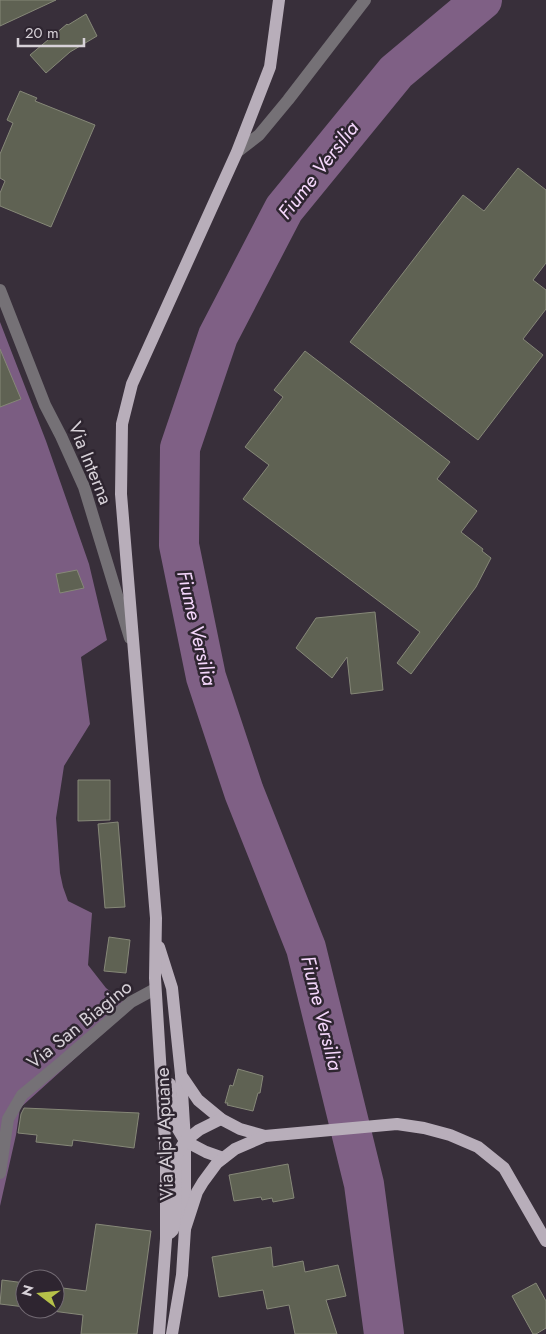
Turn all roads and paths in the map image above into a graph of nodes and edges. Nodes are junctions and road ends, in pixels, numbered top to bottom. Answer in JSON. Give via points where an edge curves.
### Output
{"nodes":[{"id":1,"x":279,"y":0,"type":"edge"},
{"id":2,"x":365,"y":0,"type":"edge"},
{"id":3,"x":237,"y":152,"type":"junction"},
{"id":4,"x":0,"y":290,"type":"edge"},
{"id":5,"x":135,"y":655,"type":"junction"},
{"id":6,"x":156,"y":935,"type":"junction"},
{"id":7,"x":155,"y":989,"type":"junction"},
{"id":8,"x":159,"y":1042,"type":"junction"},
{"id":9,"x":181,"y":1075,"type":"junction"},
{"id":10,"x":221,"y":1119,"type":"junction"},
{"id":11,"x":265,"y":1136,"type":"junction"},
{"id":12,"x":185,"y":1141,"type":"junction"},
{"id":13,"x":223,"y":1158,"type":"junction"},
{"id":14,"x":0,"y":1173,"type":"edge"},
{"id":15,"x":185,"y":1229,"type":"junction"},
{"id":16,"x":166,"y":1239,"type":"junction"},
{"id":17,"x":546,"y":1241,"type":"edge"},
{"id":18,"x":159,"y":1334,"type":"edge"},
{"id":19,"x":172,"y":1334,"type":"edge"}],
"edges":[{"from":1,"to":3,"type":"main road","via":[[270,67]]},
{"from":2,"to":3,"type":"street","via":[[259,136]]},
{"from":3,"to":5,"type":"main road","via":[[132,384],[122,424],[121,494]]},
{"from":4,"to":5,"type":"street","name":"Via Interna","via":[[45,405],[84,487]]},
{"from":5,"to":6,"type":"main road"},
{"from":6,"to":7,"type":"main road","name":"Via Alpi Apuane"},
{"from":6,"to":9,"type":"main road","name":"Via Alpi Apuane","via":[[172,988]]},
{"from":7,"to":8,"type":"main road","name":"Via Alpi Apuane"},
{"from":7,"to":14,"type":"street","name":"Via San Biagino","via":[[131,1002],[22,1094],[8,1119]]},
{"from":8,"to":12,"type":"main road","via":[[168,1055],[173,1121]]},
{"from":8,"to":16,"type":"main road","name":"Via Alpi Apuane","via":[[166,1150]]},
{"from":9,"to":10,"type":"main road","via":[[198,1100]]},
{"from":9,"to":12,"type":"main road","name":"Via Alpi Apuane"},
{"from":10,"to":11,"type":"main road"},
{"from":10,"to":12,"type":"main road"},
{"from":11,"to":13,"type":"main road"},
{"from":11,"to":17,"type":"main road","via":[[397,1124],[450,1135],[478,1147],[504,1168]]},
{"from":12,"to":13,"type":"main road"},
{"from":12,"to":15,"type":"main road","name":"Via Alpi Apuane"},
{"from":12,"to":16,"type":"main road","via":[[175,1158],[176,1208],[173,1230]]},
{"from":13,"to":15,"type":"main road","via":[[202,1182]]},
{"from":15,"to":19,"type":"main road","name":"Via Alpi Apuane","via":[[182,1275]]},
{"from":16,"to":18,"type":"main road","name":"Via Alpi Apuane"}]}
